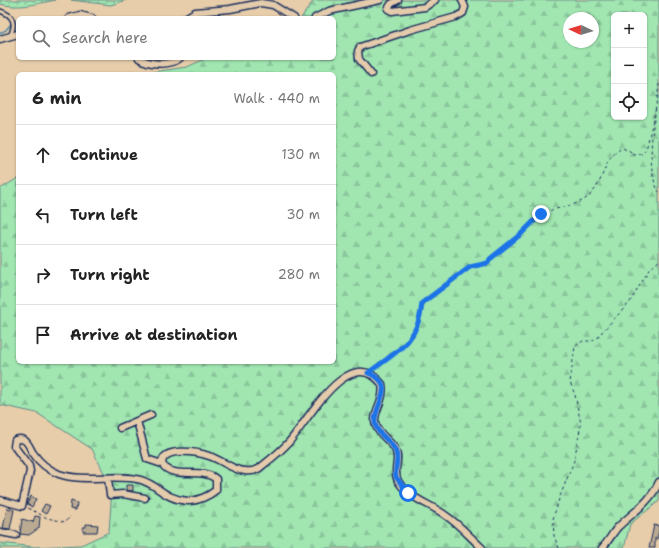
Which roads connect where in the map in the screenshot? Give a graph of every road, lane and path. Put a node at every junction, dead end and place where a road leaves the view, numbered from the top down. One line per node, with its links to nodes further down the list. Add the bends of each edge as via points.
1 (380, 0): 8 (street, via 329,11)
2 (398, 0): 3 (street, via 388,8 392,11 425,7)
3 (435, 0)
4 (462, 0): 14 (street, via 465,7 463,13 456,17 360,47 359,59)
5 (0, 12): 10 (lane, via 14,20)
6 (188, 16): 7 (street, via 195,12 261,3 273,5)
7 (288, 16)
8 (319, 16)
9 (16, 34): 10 (street)
10 (10, 36): 11 (street)
11 (0, 39)
12 (145, 60): 13 (street, via 164,63)
13 (176, 60)
14 (371, 74)
15 (659, 84): 16 (path)
16 (656, 108): 17 (path, via 652,159 655,185); 19 (path, via 646,150 642,154 634,155 622,148 610,157 591,194 573,205 541,214 488,263 470,267 422,303 415,333 405,346)
17 (659, 192)
18 (659, 261): 33 (path, via 650,268 630,302 598,339 591,342 583,341 576,346 570,382 578,404 581,424 574,462 553,519 554,536)
19 (368, 373): 23 (street, via 353,373 342,377 322,398 289,442 257,470 238,470 208,455 175,452 165,456); 32 (street, via 382,384 383,397 375,422 376,427 395,449 395,472 401,486 413,497 445,514)
20 (151, 415): 21 (street)
21 (137, 421): 22 (street); 23 (street, via 147,459)
22 (120, 428)
23 (162, 464): 24 (street, via 171,472 211,475 216,479 216,490 196,500 175,499 144,481)
24 (108, 479): 26 (street, via 110,495 123,494); 28 (street, via 58,474 40,461 24,440 15,440 16,450 30,471)
25 (659, 482): 34 (street, via 652,495 639,510 618,527)
26 (145, 498)
27 (0, 500): 28 (street)
28 (22, 506): 29 (path, via 57,522 65,522)
29 (71, 516)
30 (0, 532): 31 (street)
31 (16, 536)
32 (482, 548)
33 (559, 548)
34 (602, 548)

